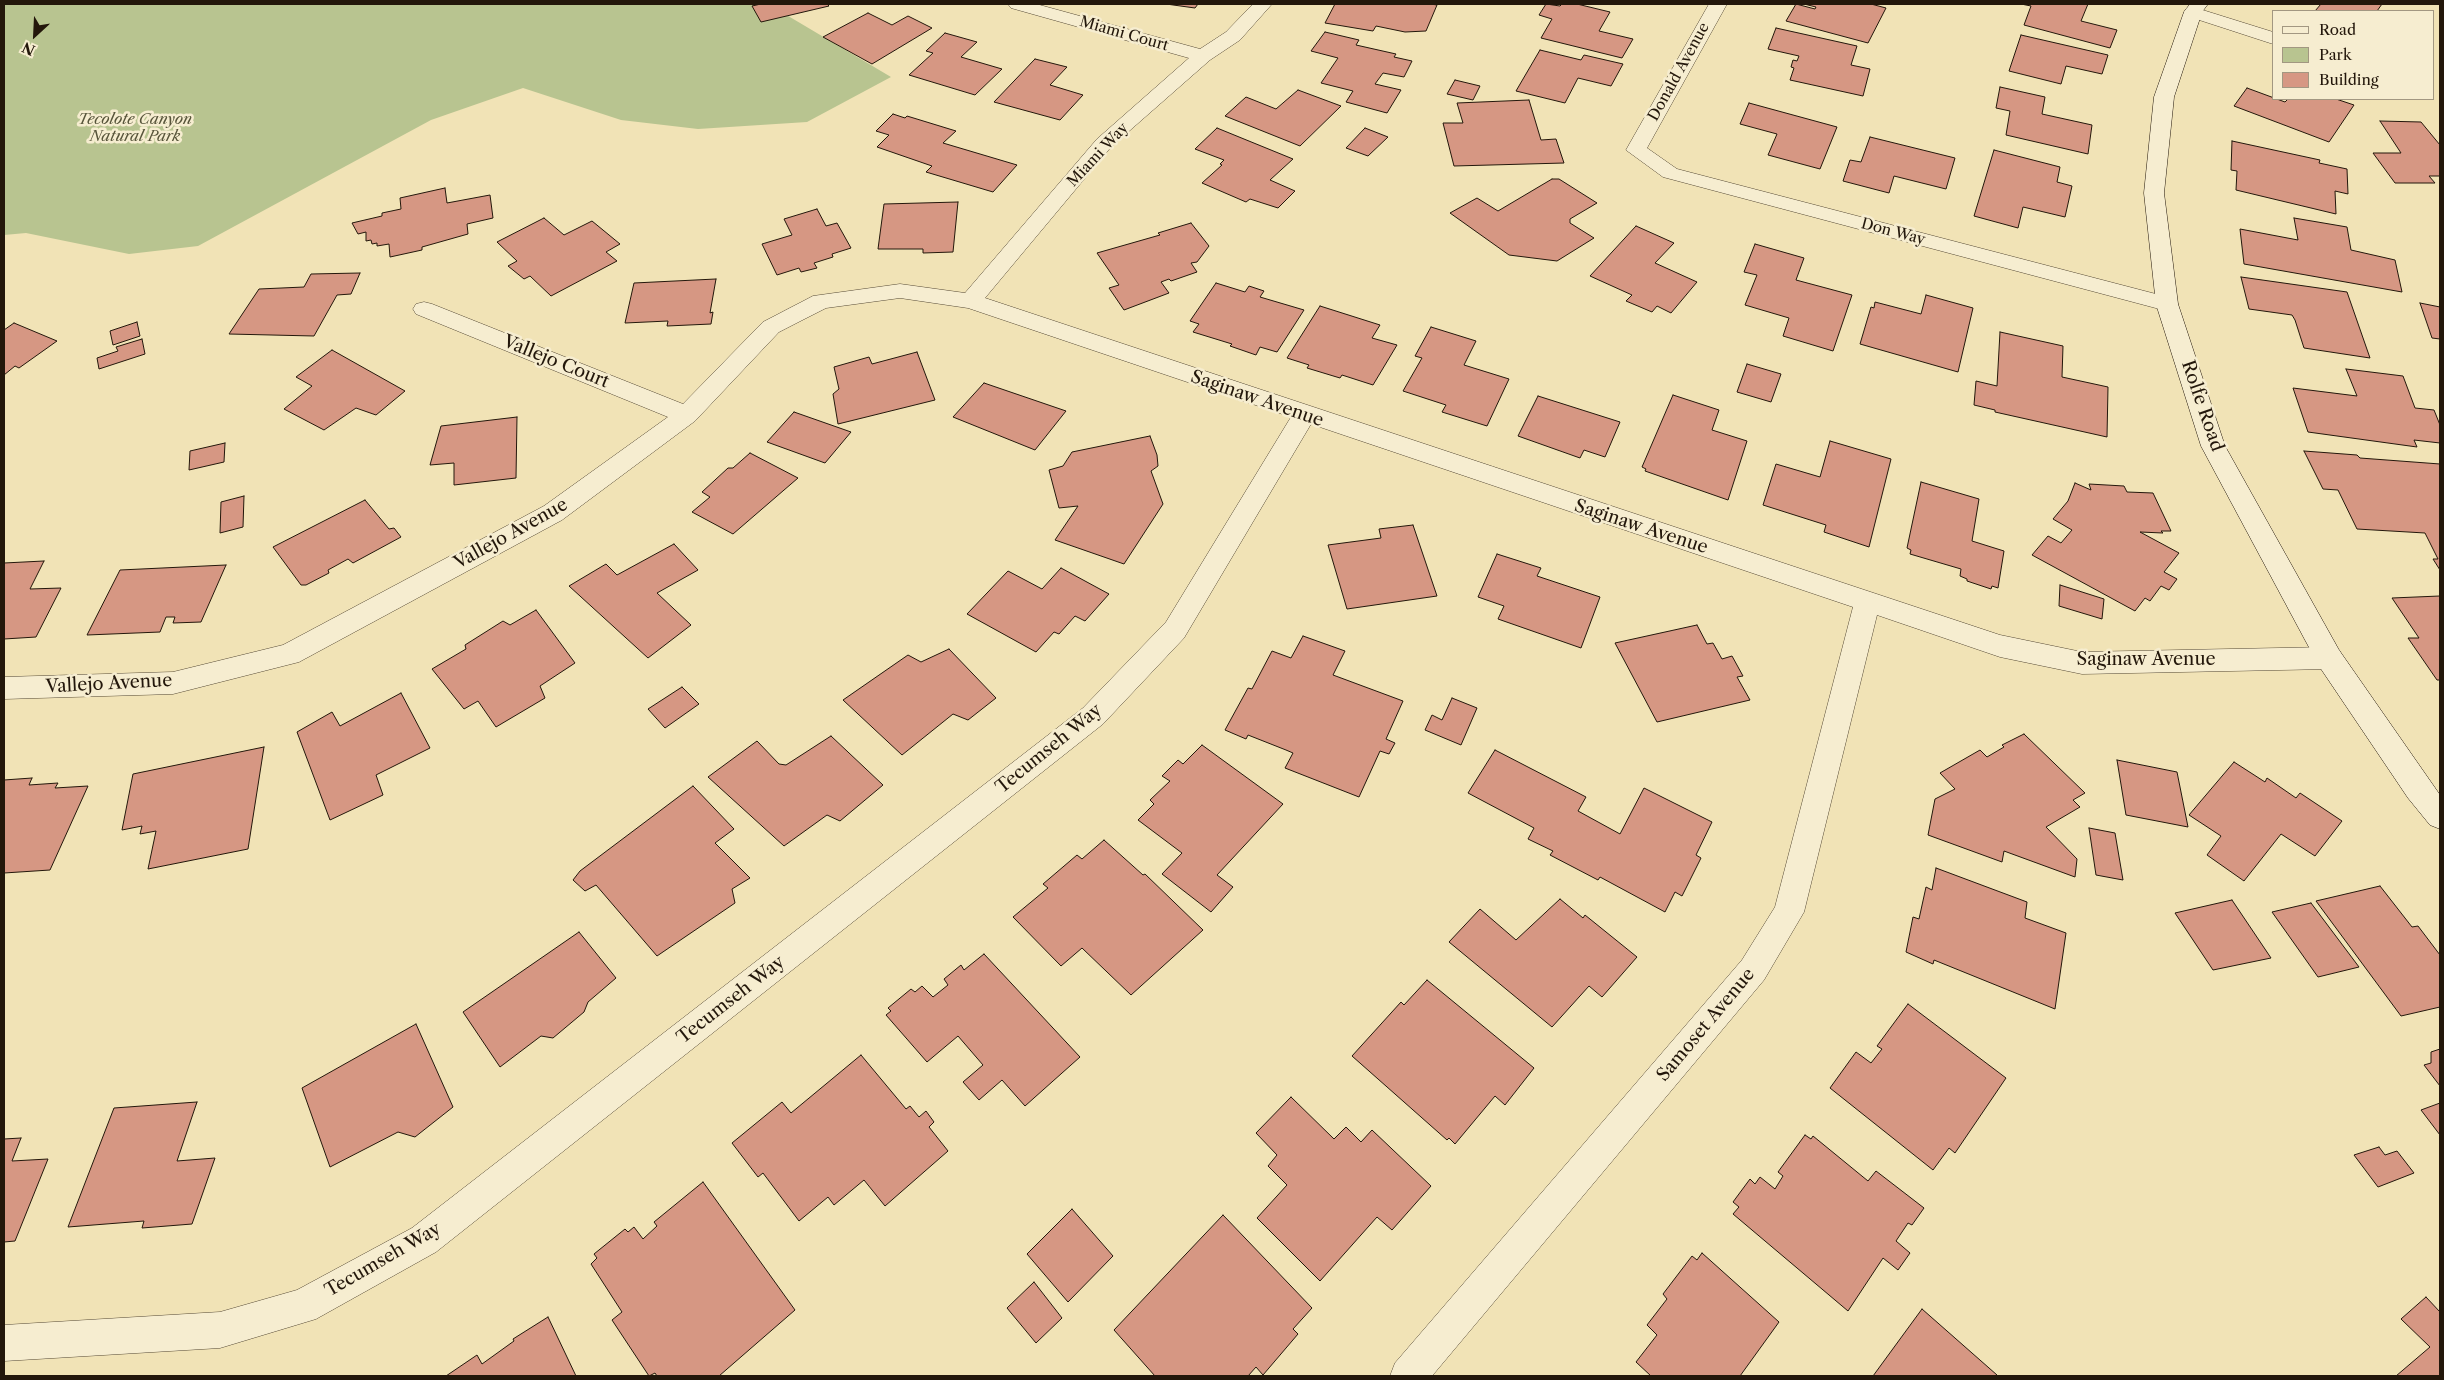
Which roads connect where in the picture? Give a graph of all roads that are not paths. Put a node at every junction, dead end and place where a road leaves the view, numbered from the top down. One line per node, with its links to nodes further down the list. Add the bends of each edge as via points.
1 (1016, 4): 6 (street, Miami Court)
2 (1263, 4): 6 (street, Miami Way, via 1232,36)
3 (1718, 4): 7 (street, Donald Avenue)
4 (2196, 8): 5 (street); 9 (street, Rolfe Road, via 2164,98 2154,193)
5 (2272, 38)
6 (1203, 56): 8 (street, Miami Way, via 1104,143)
7 (1641, 140): 9 (street, Don Way, via 1636,150 1670,173)
8 (970, 301): 11 (street, Vallejo Avenue, via 900,290 821,301 771,328); 12 (street, Saginaw Avenue)
9 (2167, 304): 14 (street, Rolfe Road, via 2214,446)
10 (424, 309): 11 (street, Vallejo Court)
11 (687, 415): 15 (street, Vallejo Avenue, via 553,513 289,654 173,683)
12 (1306, 415): 13 (street, Saginaw Avenue); 17 (street, Tecumseh Way, via 1175,630 1093,716 424,1240 303,1306 220,1330)
13 (1867, 602): 14 (street, Saginaw Avenue, via 2000,646 2082,663); 18 (street, Samoset Avenue, via 1789,912 1754,970)
14 (2329, 658): 16 (street, Rolfe Road)
15 (4, 688)
16 (2440, 816)
17 (4, 1343)
18 (1408, 1376)

